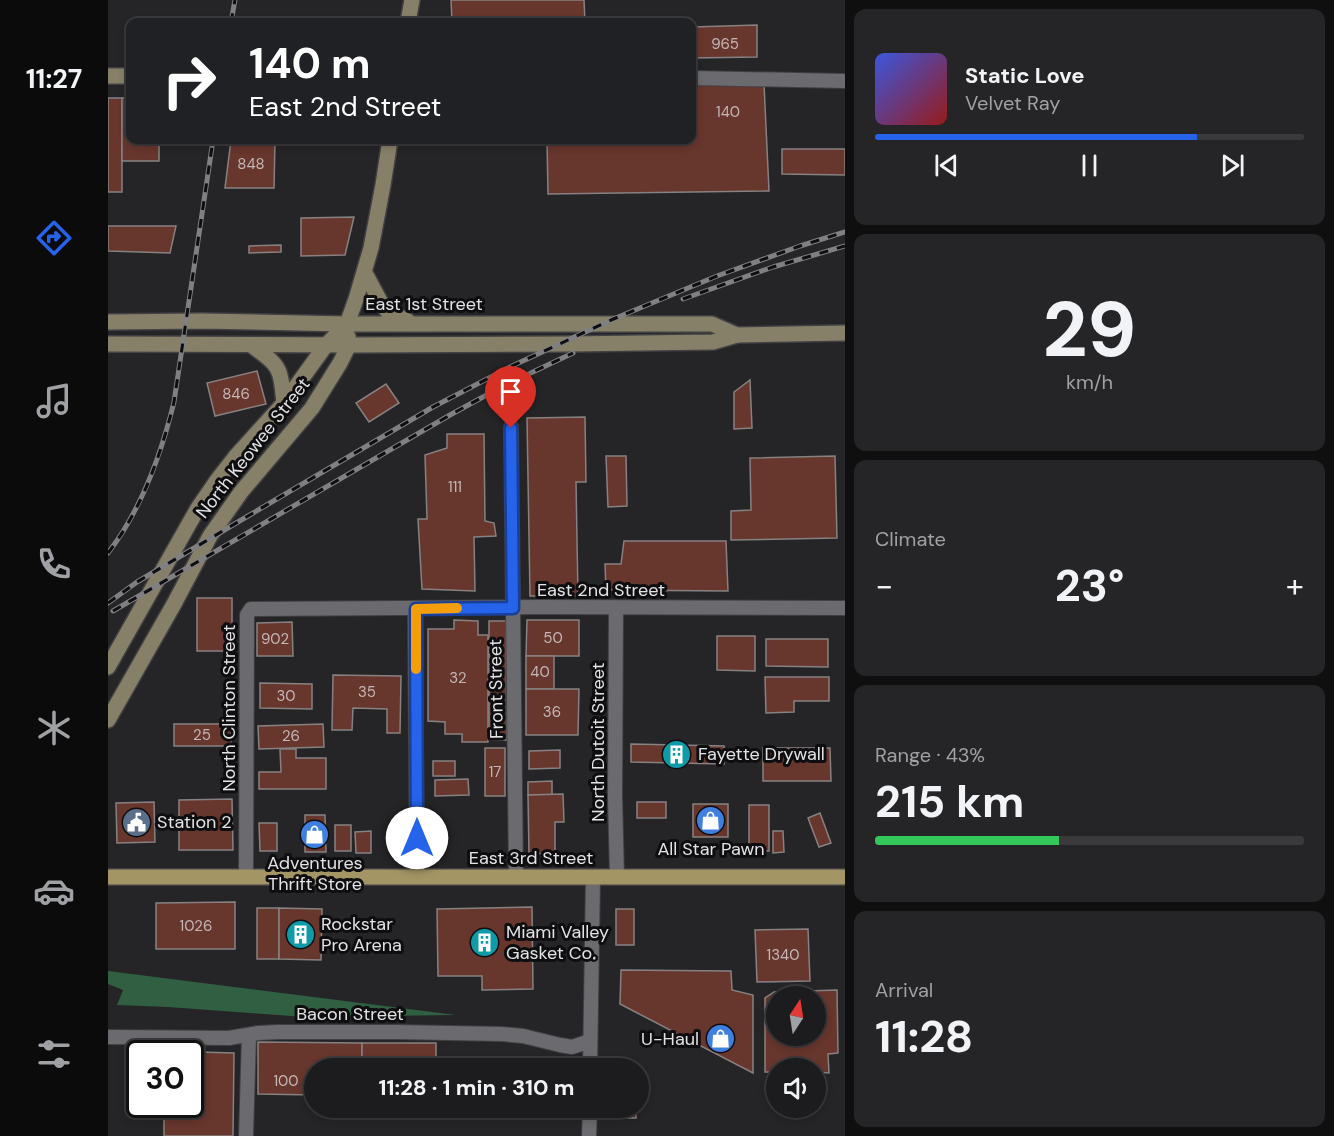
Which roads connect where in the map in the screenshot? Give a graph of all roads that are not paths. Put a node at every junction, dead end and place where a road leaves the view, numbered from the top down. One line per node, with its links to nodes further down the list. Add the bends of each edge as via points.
1 (411, 0): 2 (main road)
2 (409, 18)
3 (108, 76): 4 (main road)
4 (126, 76)
5 (696, 78): 6 (street)
6 (845, 81)
7 (389, 144): 8 (main road, North Keowee Street)
8 (365, 273): 10 (main road, North Keowee Street); 11 (main road, via 388,312)
9 (108, 322): 10 (main road, East 1st Street)
10 (347, 324): 11 (main road, East 1st Street); 16 (main road, North Keowee Street); 17 (main road, North Keowee Street)
11 (417, 324): 13 (main road, East 1st Street, via 711,324)
12 (845, 333): 13 (main road, East 1st Street)
13 (737, 335): 17 (main road, East 1st Street, via 713,342)
14 (108, 344): 15 (main road, East 1st Street)
15 (251, 345): 16 (main road, East 1st Street); 18 (main road, via 276,364 283,379)
16 (326, 345): 17 (main road, East 1st Street); 18 (main road, North Keowee Street)
17 (349, 345): 26 (main road, North Keowee Street, via 312,408 241,492 210,536)
18 (285, 403): 25 (main road, North Keowee Street, via 218,479)
19 (511, 428): 20 (street, Front Street)
20 (513, 608): 21 (street, East 2nd Street); 23 (street, East 2nd Street); 30 (street, Front Street)
21 (616, 608): 22 (street, East 2nd Street); 32 (street, North Dutoit Street)
22 (845, 608)
23 (416, 609): 24 (street, East 2nd Street); 29 (street)
24 (249, 611): 28 (street, North Clinton Street)
25 (108, 667)
26 (108, 720)
27 (108, 877): 28 (main road, East 3rd Street)
28 (246, 877): 29 (main road, East 3rd Street)
29 (417, 877): 30 (main road, East 3rd Street)
30 (516, 877): 31 (main road, East 3rd Street)
31 (592, 877): 32 (main road, East 3rd Street); 36 (street)
32 (617, 877): 33 (main road, East 3rd Street)
33 (845, 877)
34 (249, 1035): 35 (street, Bacon Street); 36 (street, Bacon Street, via 501,1034 572,1047); 39 (street)
35 (108, 1037)
36 (590, 1041): 37 (street)
37 (590, 1058)
38 (590, 1118): 40 (street)
39 (246, 1136)
40 (590, 1136)

